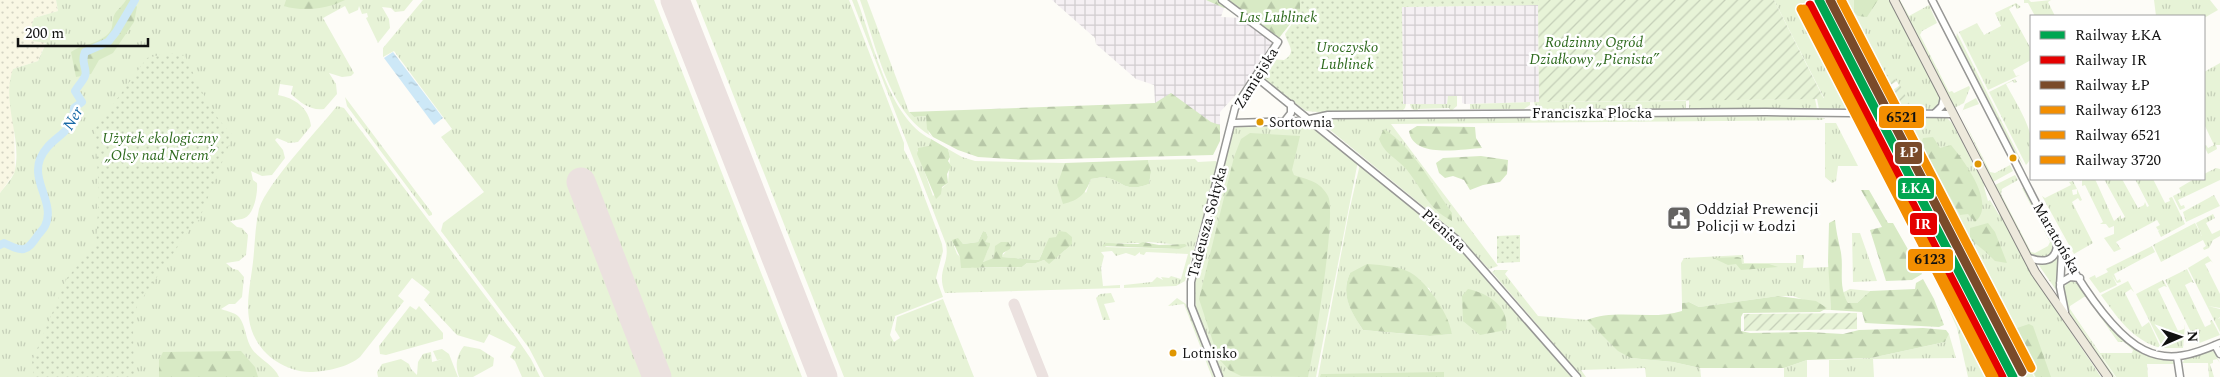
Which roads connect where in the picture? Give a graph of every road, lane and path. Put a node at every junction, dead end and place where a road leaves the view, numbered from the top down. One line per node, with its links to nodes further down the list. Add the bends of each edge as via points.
1 (1222, 0): 4 (street, Zamiejska, via 1278,42)
2 (1894, 0): 5 (main road)
3 (1932, 0): 12 (street, Maratońska)
4 (1256, 77): 6 (street, Pienista); 11 (street, Zamiejska, via 1236,105)
5 (1944, 97): 7 (street, via 1942,106); 8 (main road)
6 (1291, 104): 9 (street, Pienista); 10 (street, via 1291,112)
7 (1935, 113): 8 (street, Franciszka Plocka); 9 (street, Franciszka Plocka, via 1468,114)
8 (1952, 114): 14 (main road)
9 (1310, 119): 10 (street, Franciszka Plocka); 22 (street, Pienista, via 1456,239)
10 (1284, 122): 11 (street, Franciszka Plocka)
11 (1232, 123): 21 (street, Tadeusza Sołtyka, via 1190,290 1192,310)
12 (2057, 242): 13 (street, Maratońska); 14 (street, via 2056,252 2049,260)
13 (2062, 251): 15 (street, Maratońska); 16 (street)
14 (2027, 257): 17 (main road)
15 (2080, 278): 16 (street); 20 (street, Maratońska, via 2111,322 2128,339 2152,353)
16 (2060, 283): 17 (street)
17 (2067, 318): 23 (main road)
18 (2218, 344): 19 (street); 20 (street)
19 (2220, 354)
20 (2177, 357): 24 (street)
21 (1219, 377)
22 (1577, 377)
23 (2108, 377)
24 (2180, 377)

